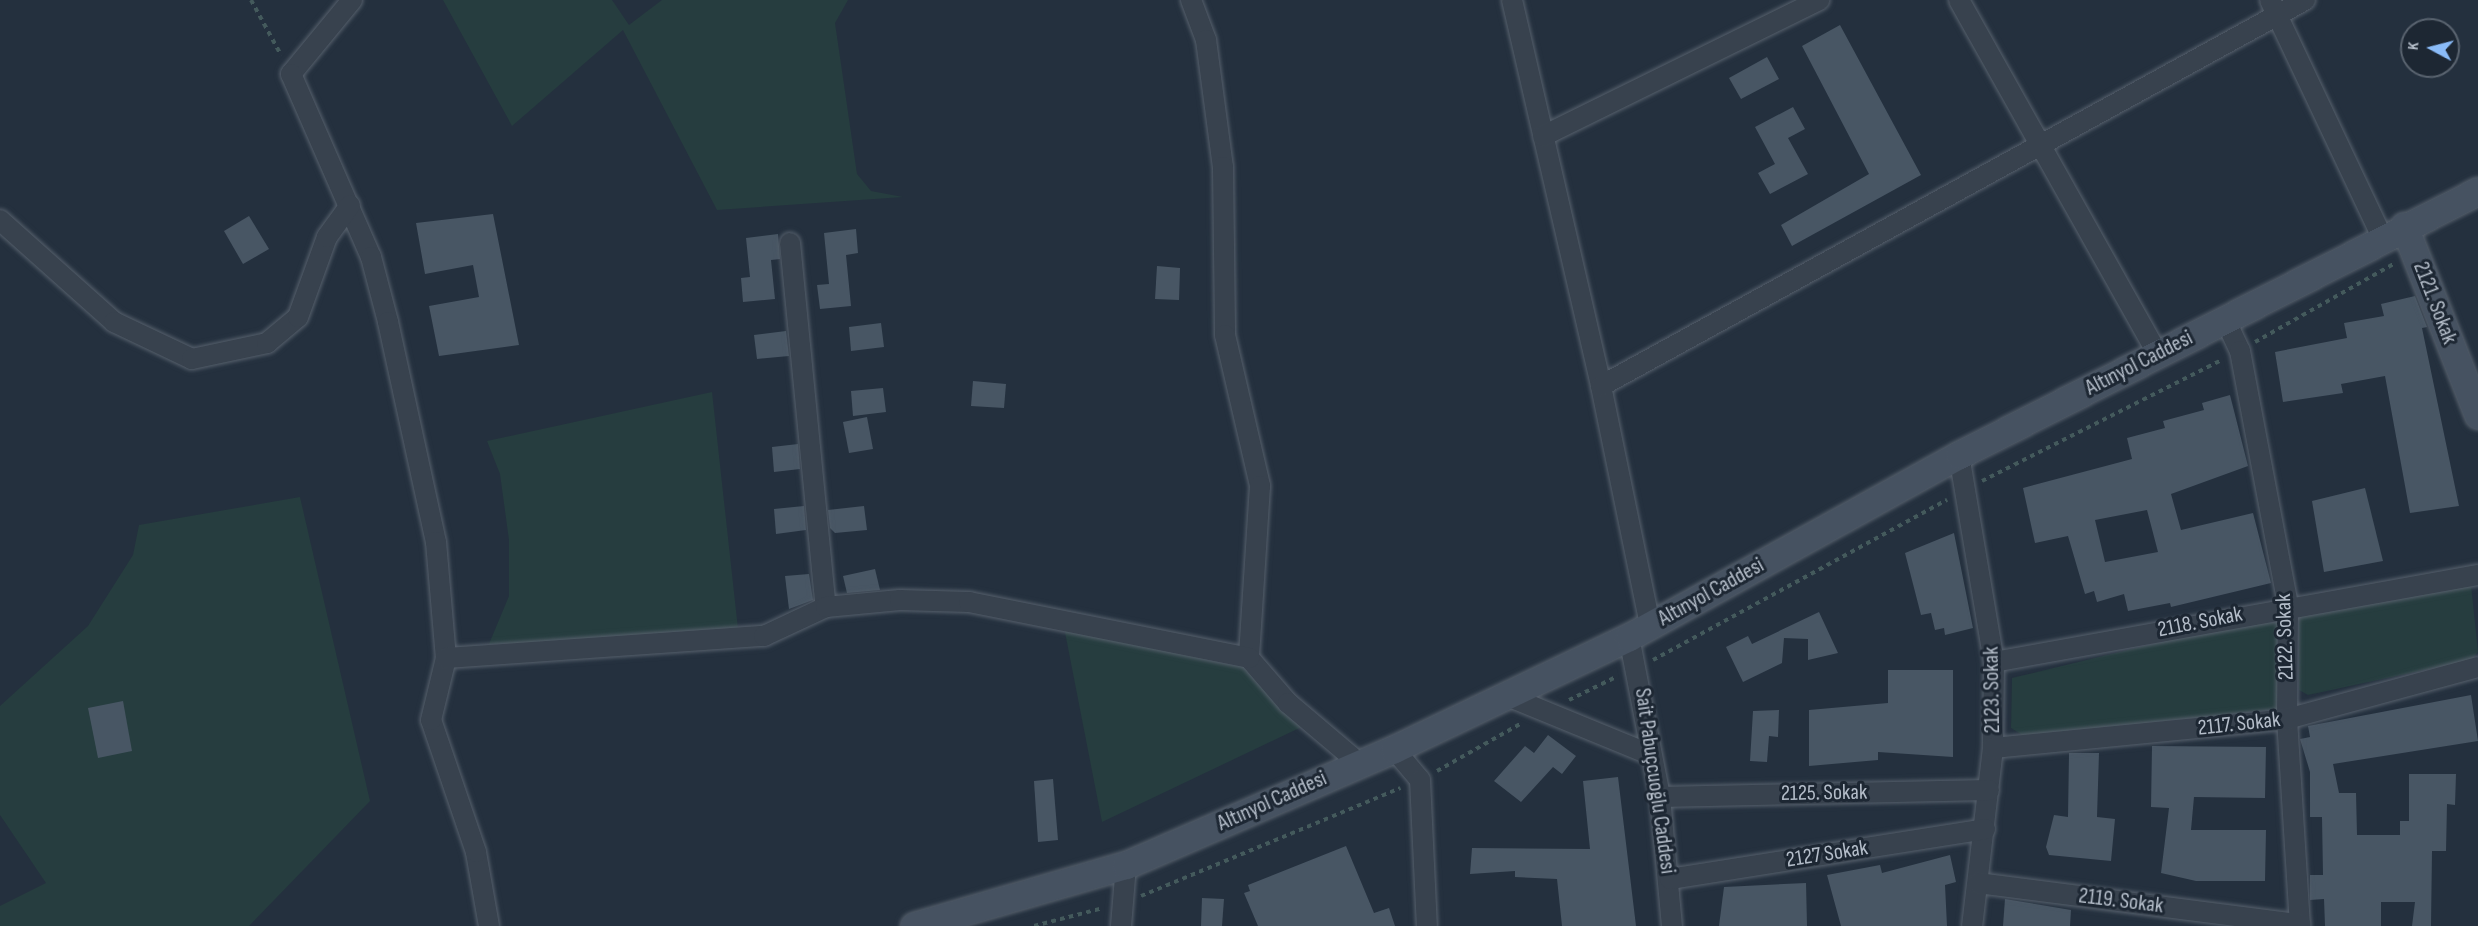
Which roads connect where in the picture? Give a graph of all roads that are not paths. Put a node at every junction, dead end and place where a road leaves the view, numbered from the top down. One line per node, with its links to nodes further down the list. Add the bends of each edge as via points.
1 (352, 0): 11 (street, via 291,75)
2 (1191, 0): 25 (street, via 1206,40 1222,167 1225,335 1260,486)
3 (1512, 0): 8 (street, Sait Pabuçcuoğlu Caddesi)
4 (1819, 0): 8 (street)
5 (1959, 0): 9 (street)
6 (2305, 0): 7 (street)
7 (2274, 8): 9 (street); 13 (street)
8 (1543, 136): 17 (street, Sait Pabuçcuoğlu Caddesi)
9 (2043, 145): 16 (street); 17 (street)
10 (2478, 191): 13 (main road, Altınyol Caddesi)
11 (350, 205): 12 (street, via 327,237 298,317 267,344 192,359 114,322); 24 (street, via 388,321 436,542)
12 (0, 220)
13 (2393, 231): 15 (main road, Altınyol Caddesi); 18 (main road, 2121. Sokak)
14 (790, 243): 22 (street)
15 (2225, 319): 16 (main road, Altınyol Caddesi); 21 (street, 2122. Sokak, via 2240,351)
16 (2157, 352): 19 (main road, Altınyol Caddesi)
17 (1601, 386): 23 (street, Sait Pabuçcuoğlu Caddesi)
18 (2478, 415)
19 (1959, 455): 23 (main road, Altınyol Caddesi); 26 (street, 2123. Sokak)
20 (2478, 574): 21 (street, 2118. Sokak)
21 (2288, 606): 26 (street, 2118. Sokak); 29 (street, 2122. Sokak)
22 (826, 607): 24 (street, via 764,636); 25 (street, via 900,600 969,602)
23 (1639, 631): 28 (main road, Altınyol Caddesi); 32 (street, Sait Pabuçcuoğlu Caddesi)
24 (446, 658): 41 (street, via 430,720 476,852)
25 (1249, 658): 33 (street, via 1288,703)
26 (1994, 662): 30 (street, 2123. Sokak)
27 (2478, 667): 29 (street, 2117. Sokak)
28 (1505, 694): 31 (main road, Altınyol Caddesi); 32 (street)
29 (2287, 719): 30 (street, 2117. Sokak); 40 (street, 2122. Sokak)
30 (1993, 748): 34 (street, 2123. Sokak)
31 (1394, 749): 33 (main road, Altınyol Caddesi); 44 (street, via 1420,780)
32 (1651, 755): 35 (street, Sait Pabuçcuoğlu Caddesi)
33 (1359, 763): 37 (main road, Altınyol Caddesi)
34 (1989, 790): 35 (street, 2125. Sokak); 36 (street, 2123. Sokak)
35 (1660, 797): 38 (street, Sait Pabuçcuoğlu Caddesi)
36 (1985, 829): 38 (street, 2127 Sokak); 39 (street, 2123. Sokak)
37 (1126, 865): 42 (main road, Altınyol Caddesi); 43 (street)
38 (1670, 879): 45 (street, Sait Pabuçcuoğlu Caddesi)
39 (1978, 882): 40 (street, 2119. Sokak); 46 (street, 2123. Sokak)
40 (2300, 925)
41 (489, 926)
42 (914, 926)
43 (1121, 926)
44 (1426, 926)
45 (1672, 926)
46 (1972, 926)

